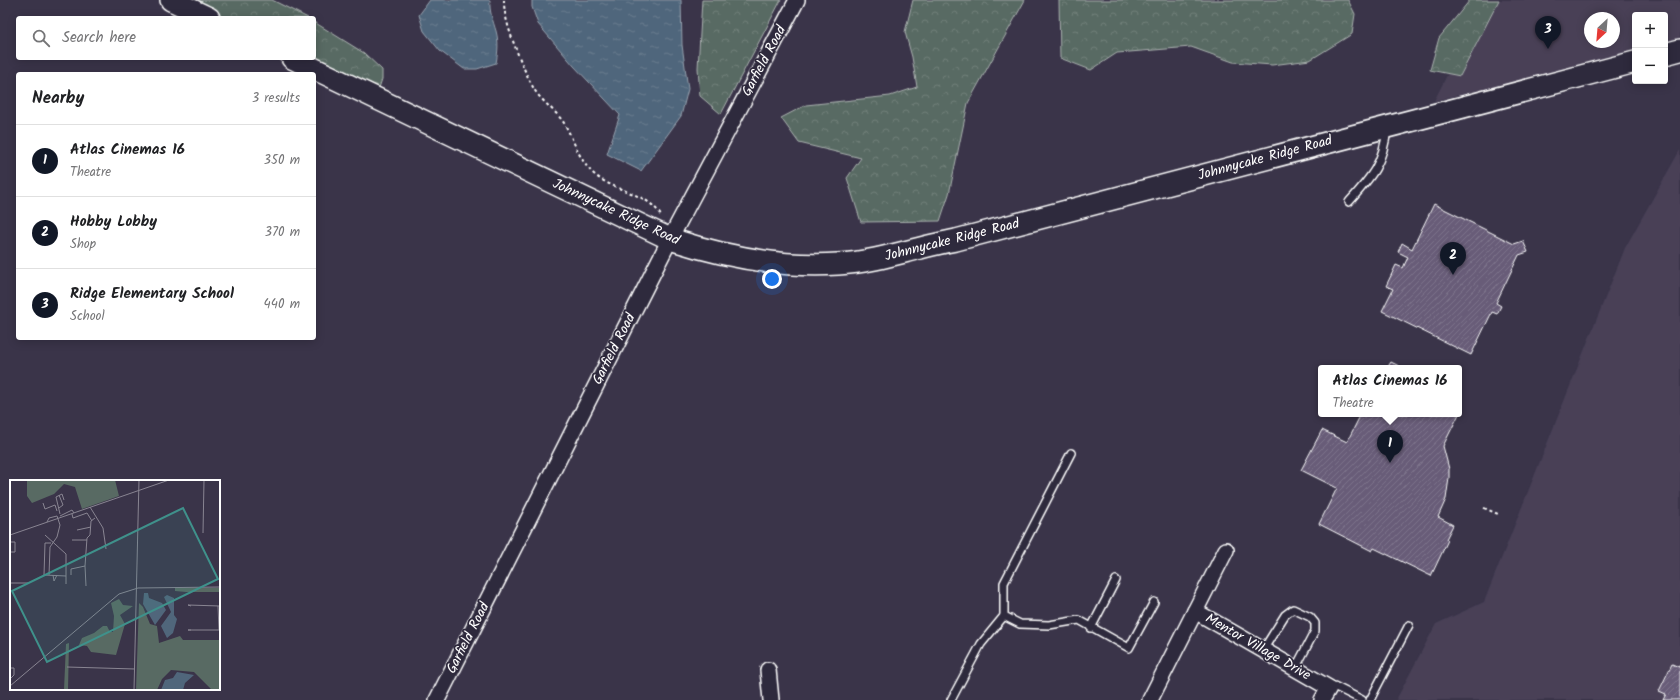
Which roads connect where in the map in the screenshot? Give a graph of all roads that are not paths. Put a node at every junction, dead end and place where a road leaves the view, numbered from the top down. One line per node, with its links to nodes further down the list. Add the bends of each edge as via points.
1 (171, 0): 3 (main road)
2 (797, 0): 10 (street, Garfield Road)
3 (205, 16)
4 (1680, 50): 5 (main road)
5 (1668, 53)
6 (296, 60): 10 (main road, Johnnycake Ridge Road)
7 (1632, 63): 8 (main road, Johnnycake Ridge Road)
8 (1387, 126): 9 (lane, via 1383,155 1370,178); 10 (main road, Johnnycake Ridge Road, via 881,258 838,264 797,263 710,252)
9 (1349, 202)
10 (663, 236): 23 (street, Garfield Road)
11 (1071, 453): 16 (lane, via 1004,583)
12 (1226, 550): 15 (street, Mentor Village Drive)
13 (1116, 580): 18 (lane)
14 (1154, 602): 18 (lane, via 1129,648)
15 (1195, 611): 19 (street, Mentor Village Drive); 26 (street, Mentor Village Drive)
16 (1004, 616): 18 (lane, via 1020,624 1050,625 1079,620); 25 (lane, via 981,644)
17 (1409, 625): 28 (lane)
18 (1091, 628)
19 (1264, 650): 20 (street, Mentor Village Drive); 20 (lane, via 1285,615 1293,609 1310,617 1315,624 1315,631)
20 (1296, 669): 22 (street, Mentor Village Drive)
21 (768, 670): 24 (street)
22 (1325, 694): 27 (lane, via 1334,686)
23 (437, 700)
24 (771, 700)
25 (951, 700)
26 (1150, 700)
27 (1362, 700)
28 (1370, 700)

